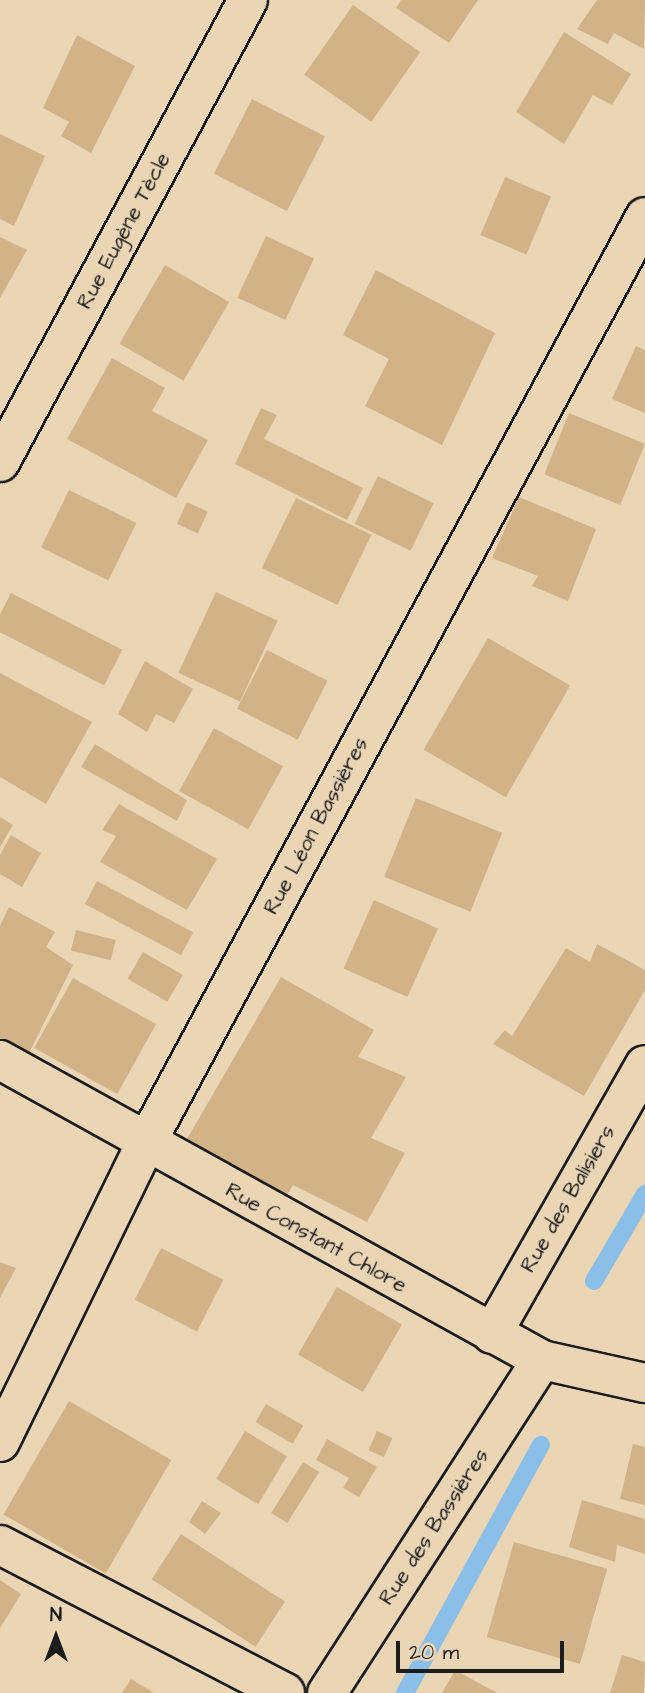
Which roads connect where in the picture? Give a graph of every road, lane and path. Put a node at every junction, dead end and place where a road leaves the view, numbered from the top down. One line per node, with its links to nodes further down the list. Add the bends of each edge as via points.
1 (248, 0): 3 (street, Rue Eugène Tècle)
2 (645, 216): 6 (street, Rue Léon Bassières)
3 (0, 462)
4 (0, 1060): 6 (street, Rue Constant Chlore)
5 (645, 1065): 7 (street, Rue des Balisiers)
6 (145, 1145): 7 (street, Rue Constant Chlore); 10 (street, Rue Léon Bassières)
7 (492, 1334): 8 (street, Rue Constant Chlore)
8 (542, 1360): 9 (street, Rue Constant Chlore); 13 (street, Rue des Bassières)
9 (645, 1383)
10 (0, 1442)
11 (0, 1545): 12 (street)
12 (285, 1693)
13 (327, 1693)

